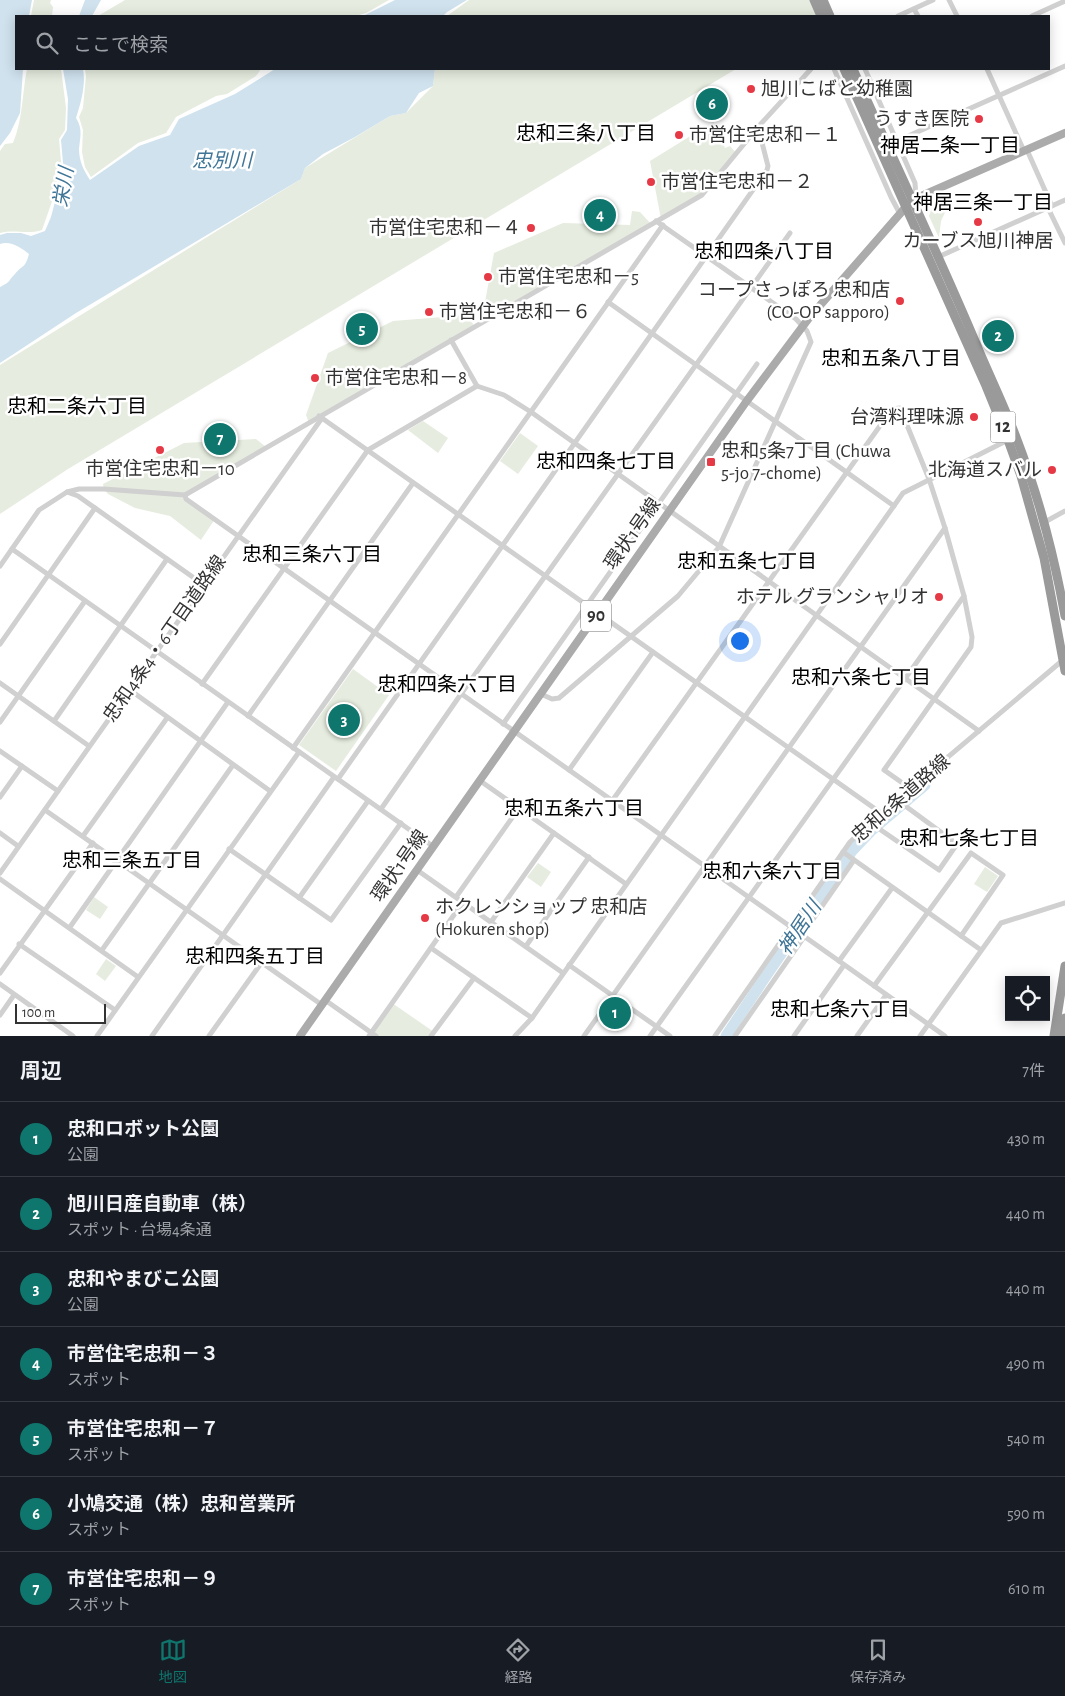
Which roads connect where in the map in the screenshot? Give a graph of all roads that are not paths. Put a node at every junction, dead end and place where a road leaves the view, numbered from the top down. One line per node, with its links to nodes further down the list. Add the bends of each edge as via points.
1 (814, 0): 7 (highway)
2 (823, 0): 8 (highway)
3 (933, 0): 6 (street)
4 (949, 0): 11 (street)
5 (1065, 2): 12 (street)
6 (914, 9): 9 (street); 10 (street)
7 (821, 15)
8 (830, 15)
9 (900, 15)
10 (917, 15)
11 (956, 15)
12 (1034, 15)
13 (1065, 66): 20 (street)
14 (810, 70): 21 (street)
15 (834, 70): 26 (street, via 891,197)
16 (844, 70): 26 (highway, 12)
17 (853, 70): 26 (highway, 12)
18 (865, 70): 23 (street)
19 (987, 70): 20 (street)
20 (999, 96): 23 (street); 24 (street)
21 (758, 127): 28 (street, via 702,195); 32 (street, via 767,170)
22 (1065, 133): 24 (main road, 環状1号線 / 90)
23 (897, 141): 26 (street, via 916,183)
24 (1025, 150): 26 (main road, 環状1号線 / 90); 27 (street)
25 (1065, 200): 27 (street)
26 (908, 204): 33 (highway, 12); 36 (main road, 環状1号線 / 90)
27 (1050, 207): 31 (street); 33 (street)
28 (656, 221): 29 (street); 38 (street)
29 (663, 225): 32 (street); 35 (street)
30 (790, 233): 34 (street)
31 (1065, 243)
32 (707, 256): 34 (street); 37 (street)
33 (934, 259): 47 (highway, 12, via 986,386)
34 (750, 287): 36 (street); 39 (street)
35 (608, 302): 37 (street); 44 (street)
36 (803, 326): 43 (main road, 環状1号線 / 90); 46 (street, via 811,342)
37 (652, 333): 39 (street); 48 (street)
38 (451, 340): 41 (street); 45 (street)
39 (696, 364): 42 (street); 51 (street)
40 (757, 364): 42 (street)
41 (477, 386): 44 (street, via 504,395); 49 (street)
42 (736, 394): 43 (street); 56 (street)
43 (746, 402): 46 (street); 59 (main road, 環状1号線 / 90)
44 (531, 412): 48 (street); 61 (street)
45 (321, 417): 49 (street); 55 (street); 64 (street)
46 (776, 422): 50 (street); 66 (street)
47 (1012, 438): 52 (street); 62 (highway, 12, via 1021,476)
48 (573, 444): 51 (street); 65 (street)
49 (368, 450): 53 (street); 70 (street)
50 (847, 473): 52 (street, via 892,408 900,408); 57 (street); 73 (street)
51 (617, 474): 56 (street); 72 (street)
52 (929, 479): 57 (street, via 903,492); 63 (street)
53 (413, 483): 61 (street); 77 (street)
54 (67, 492): 55 (street, via 104,489); 58 (street); 67 (street, via 40,510)
55 (184, 495): 64 (street)
56 (659, 504): 59 (street); 79 (street)
57 (894, 506): 81 (street)
58 (96, 508): 68 (street); 71 (street)
59 (669, 511): 66 (street); 80 (main road, 環状1号線 / 90)
60 (1065, 511): 62 (street)
61 (458, 515): 65 (street); 84 (street)
62 (1040, 525): 75 (highway, 12)
63 (945, 528): 76 (street); 87 (street)
64 (238, 535): 70 (street, 忠和4条4・6丁目道路線); 74 (street, 忠和4条4・6丁目道路線)
65 (502, 546): 72 (street); 91 (street)
66 (719, 547): 73 (street); 85 (street, via 678,596)
67 (12, 549): 69 (street); 71 (street)
68 (167, 559): 74 (street); 83 (street)
69 (0, 566)
70 (284, 568): 77 (street, 忠和4条4・6丁目道路線); 96 (street)
71 (49, 575): 78 (street); 86 (street)
72 (545, 577): 79 (street); 98 (street)
73 (770, 582): 81 (street); 95 (street)
74 (204, 584): 88 (street, 忠和4条4・6丁目道路線)
75 (1059, 592): 82 (highway, 12); 90 (highway, 12)
76 (964, 596): 93 (street); 101 (street, via 971,647)
77 (330, 600): 84 (street, 忠和4条4・6丁目道路線); 103 (street)
78 (85, 601): 83 (street); 100 (street)
79 (586, 606): 80 (street); 108 (street)
80 (598, 614): 85 (street); 99 (main road, 環状1号線 / 90)
81 (817, 616): 87 (street); 104 (street)
82 (1065, 616)
83 (121, 626): 88 (street); 106 (street)
84 (375, 633): 91 (street, 忠和4条4・6丁目道路線); 113 (street)
85 (631, 637): 89 (street); 99 (street, via 559,698)
86 (0, 644)
87 (860, 647): 93 (street); 114 (street)
88 (156, 652): 96 (street); 97 (street, 忠和4条4・6丁目道路線)
89 (653, 652): 95 (street); 119 (street)
90 (1064, 660): 92 (highway, 12); 110 (street, 忠和6条道路線)
91 (419, 663): 98 (street, 忠和4条4・6丁目道路線); 120 (street)
92 (1065, 671)
93 (905, 678): 101 (street); 122 (street)
94 (0, 683): 100 (street)
95 (696, 683): 104 (street); 128 (street)
96 (202, 684): 102 (street)
97 (130, 690): 105 (street); 112 (street, 忠和4条4・6丁目道路線)
98 (461, 694): 108 (street, 忠和4条4・6丁目道路線); 131 (street)
99 (541, 694): 109 (main road, 環状1号線 / 90)
100 (18, 696): 106 (street); 107 (street)
101 (935, 699): 110 (street); 123 (street, via 884,770)
102 (228, 702): 103 (street); 111 (street)
103 (248, 716): 113 (street)
104 (744, 717): 114 (street); 138 (street)
105 (167, 718): 111 (street); 139 (street)
106 (54, 721): 112 (street)
107 (0, 722)
108 (503, 724): 109 (street, 忠和4条4・6丁目道路線)
109 (514, 731): 119 (street, 忠和4条4・6丁目道路線); 121 (main road, 環状1号線 / 90)
110 (979, 731): 123 (street, 忠和6条道路線)
111 (200, 742): 117 (street); 146 (street)
112 (89, 746): 124 (street, 忠和4条4・6丁目道路線)
113 (293, 748): 116 (street)
114 (788, 748): 122 (street); 147 (street)
115 (0, 751): 118 (street)
116 (299, 752): 120 (street); 125 (street)
117 (233, 765): 125 (street); 152 (street)
118 (22, 766): 124 (street); 126 (street)
119 (569, 770): 128 (street, 忠和4条4・6丁目道路線)
120 (336, 778): 127 (street); 150 (street)
121 (479, 780): 130 (street); 142 (main road, 環状1号線 / 90)
122 (833, 780): 133 (street); 156 (street)
123 (911, 789): 129 (street, 忠和6条道路線)
124 (58, 791): 132 (street, 忠和4条4・6丁目道路線)
125 (270, 791): 143 (street)
126 (0, 797)
127 (368, 801): 131 (street); 157 (street)
128 (612, 801): 138 (street, 忠和4条4・6丁目道路線)
129 (901, 802): 133 (street, 忠和6条道路線); 134 (street, via 957,844 939,870)
130 (519, 808): 137 (street); 155 (street)
131 (381, 809): 135 (street)
132 (45, 810): 139 (street); 141 (street, 忠和4条4・6丁目道路線)
133 (882, 813): 134 (street, 忠和6条道路線)
134 (873, 822): 145 (street, 忠和6条道路線, via 850,842)
135 (400, 824): 142 (street); 157 (street, via 331,920)
136 (0, 833): 141 (street)
137 (554, 833): 144 (street); 163 (street)
138 (661, 835): 147 (street, 忠和4条4・6丁目道路線); 153 (street)
139 (83, 836): 140 (street)
140 (93, 843): 146 (street); 161 (street)
141 (18, 846): 149 (street, 忠和4条4・6丁目道路線)
142 (434, 847): 148 (main road, 環状1号線 / 90)
143 (229, 849): 150 (street); 160 (street)
144 (589, 857): 153 (street); 169 (street)
145 (849, 857): 154 (street); 165 (street); 165 (street, 忠和6条道路線)
146 (116, 860): 152 (street); 164 (street)
147 (704, 866): 156 (street, 忠和4条4・6丁目道路線); 185 (street)
148 (417, 870): 155 (street); 186 (main road, 環状1号線 / 90)
149 (0, 873)
150 (266, 875): 157 (street); 166 (street)
151 (0, 879): 161 (street)
152 (150, 883): 160 (street); 171 (street)
153 (626, 884): 175 (street)
154 (892, 888): 162 (street); 174 (street)
155 (456, 897): 158 (street)
156 (749, 897): 165 (street, 忠和4条4・6丁目道路線); 192 (street)
157 (299, 898)
158 (463, 902): 163 (street); 170 (street)
159 (1065, 903): 172 (street, via 1001,922)
160 (186, 909): 166 (street); 179 (street)
161 (45, 910): 164 (street); 168 (street)
162 (927, 912): 167 (street); 167 (street, via 971,853 1003,875); 182 (street)
163 (491, 922): 169 (street)
164 (70, 927): 171 (street)
165 (799, 933): 174 (street, 忠和4条4・6丁目道路線); 204 (street, 忠和6条道路線); 205 (street)
166 (223, 935): 173 (street); 196 (street)
167 (961, 936): 172 (street)
168 (20, 944): 177 (street); 187 (street)
169 (526, 946): 178 (street)
170 (432, 948): 180 (street); 193 (street)
171 (102, 950): 179 (street)
172 (981, 950): 191 (street)
173 (262, 962): 186 (street); 197 (street)
174 (842, 963): 182 (street, 忠和4条4・6丁目道路線); 206 (street)
175 (569, 965): 178 (street); 185 (street)
176 (1065, 966): 210 (highway)
177 (0, 973)
178 (563, 973): 189 (street)
179 (138, 977): 187 (street)
180 (474, 978): 189 (street); 199 (street)
181 (0, 984): 183 (street)
182 (874, 986): 184 (street, 忠和4条4・6丁目道路線)
183 (14, 994): 188 (street); 194 (street)
184 (886, 995): 191 (street, 忠和4条4・6丁目道路線); 207 (street)
185 (612, 996): 192 (street); 201 (street)
186 (324, 1003): 193 (street); 198 (main road, 環状1号線 / 90)
187 (115, 1010): 195 (street)
188 (0, 1014)
189 (532, 1018): 200 (street)
190 (1065, 1018): 211 (highway)
191 (928, 1024): 208 (street); 209 (street, 忠和4条4・6丁目道路線)
192 (657, 1027): 202 (street); 203 (street)
193 (372, 1035)
194 (73, 1036)
195 (97, 1036)
196 (152, 1036)
197 (209, 1036)
198 (300, 1036)
199 (431, 1036)
200 (515, 1036)
201 (584, 1036)
202 (650, 1036)
203 (670, 1036)
204 (714, 1036)
205 (735, 1036)
206 (794, 1036)
207 (857, 1036)
208 (920, 1036)
209 (945, 1036)
210 (1054, 1036)
211 (1062, 1036)

